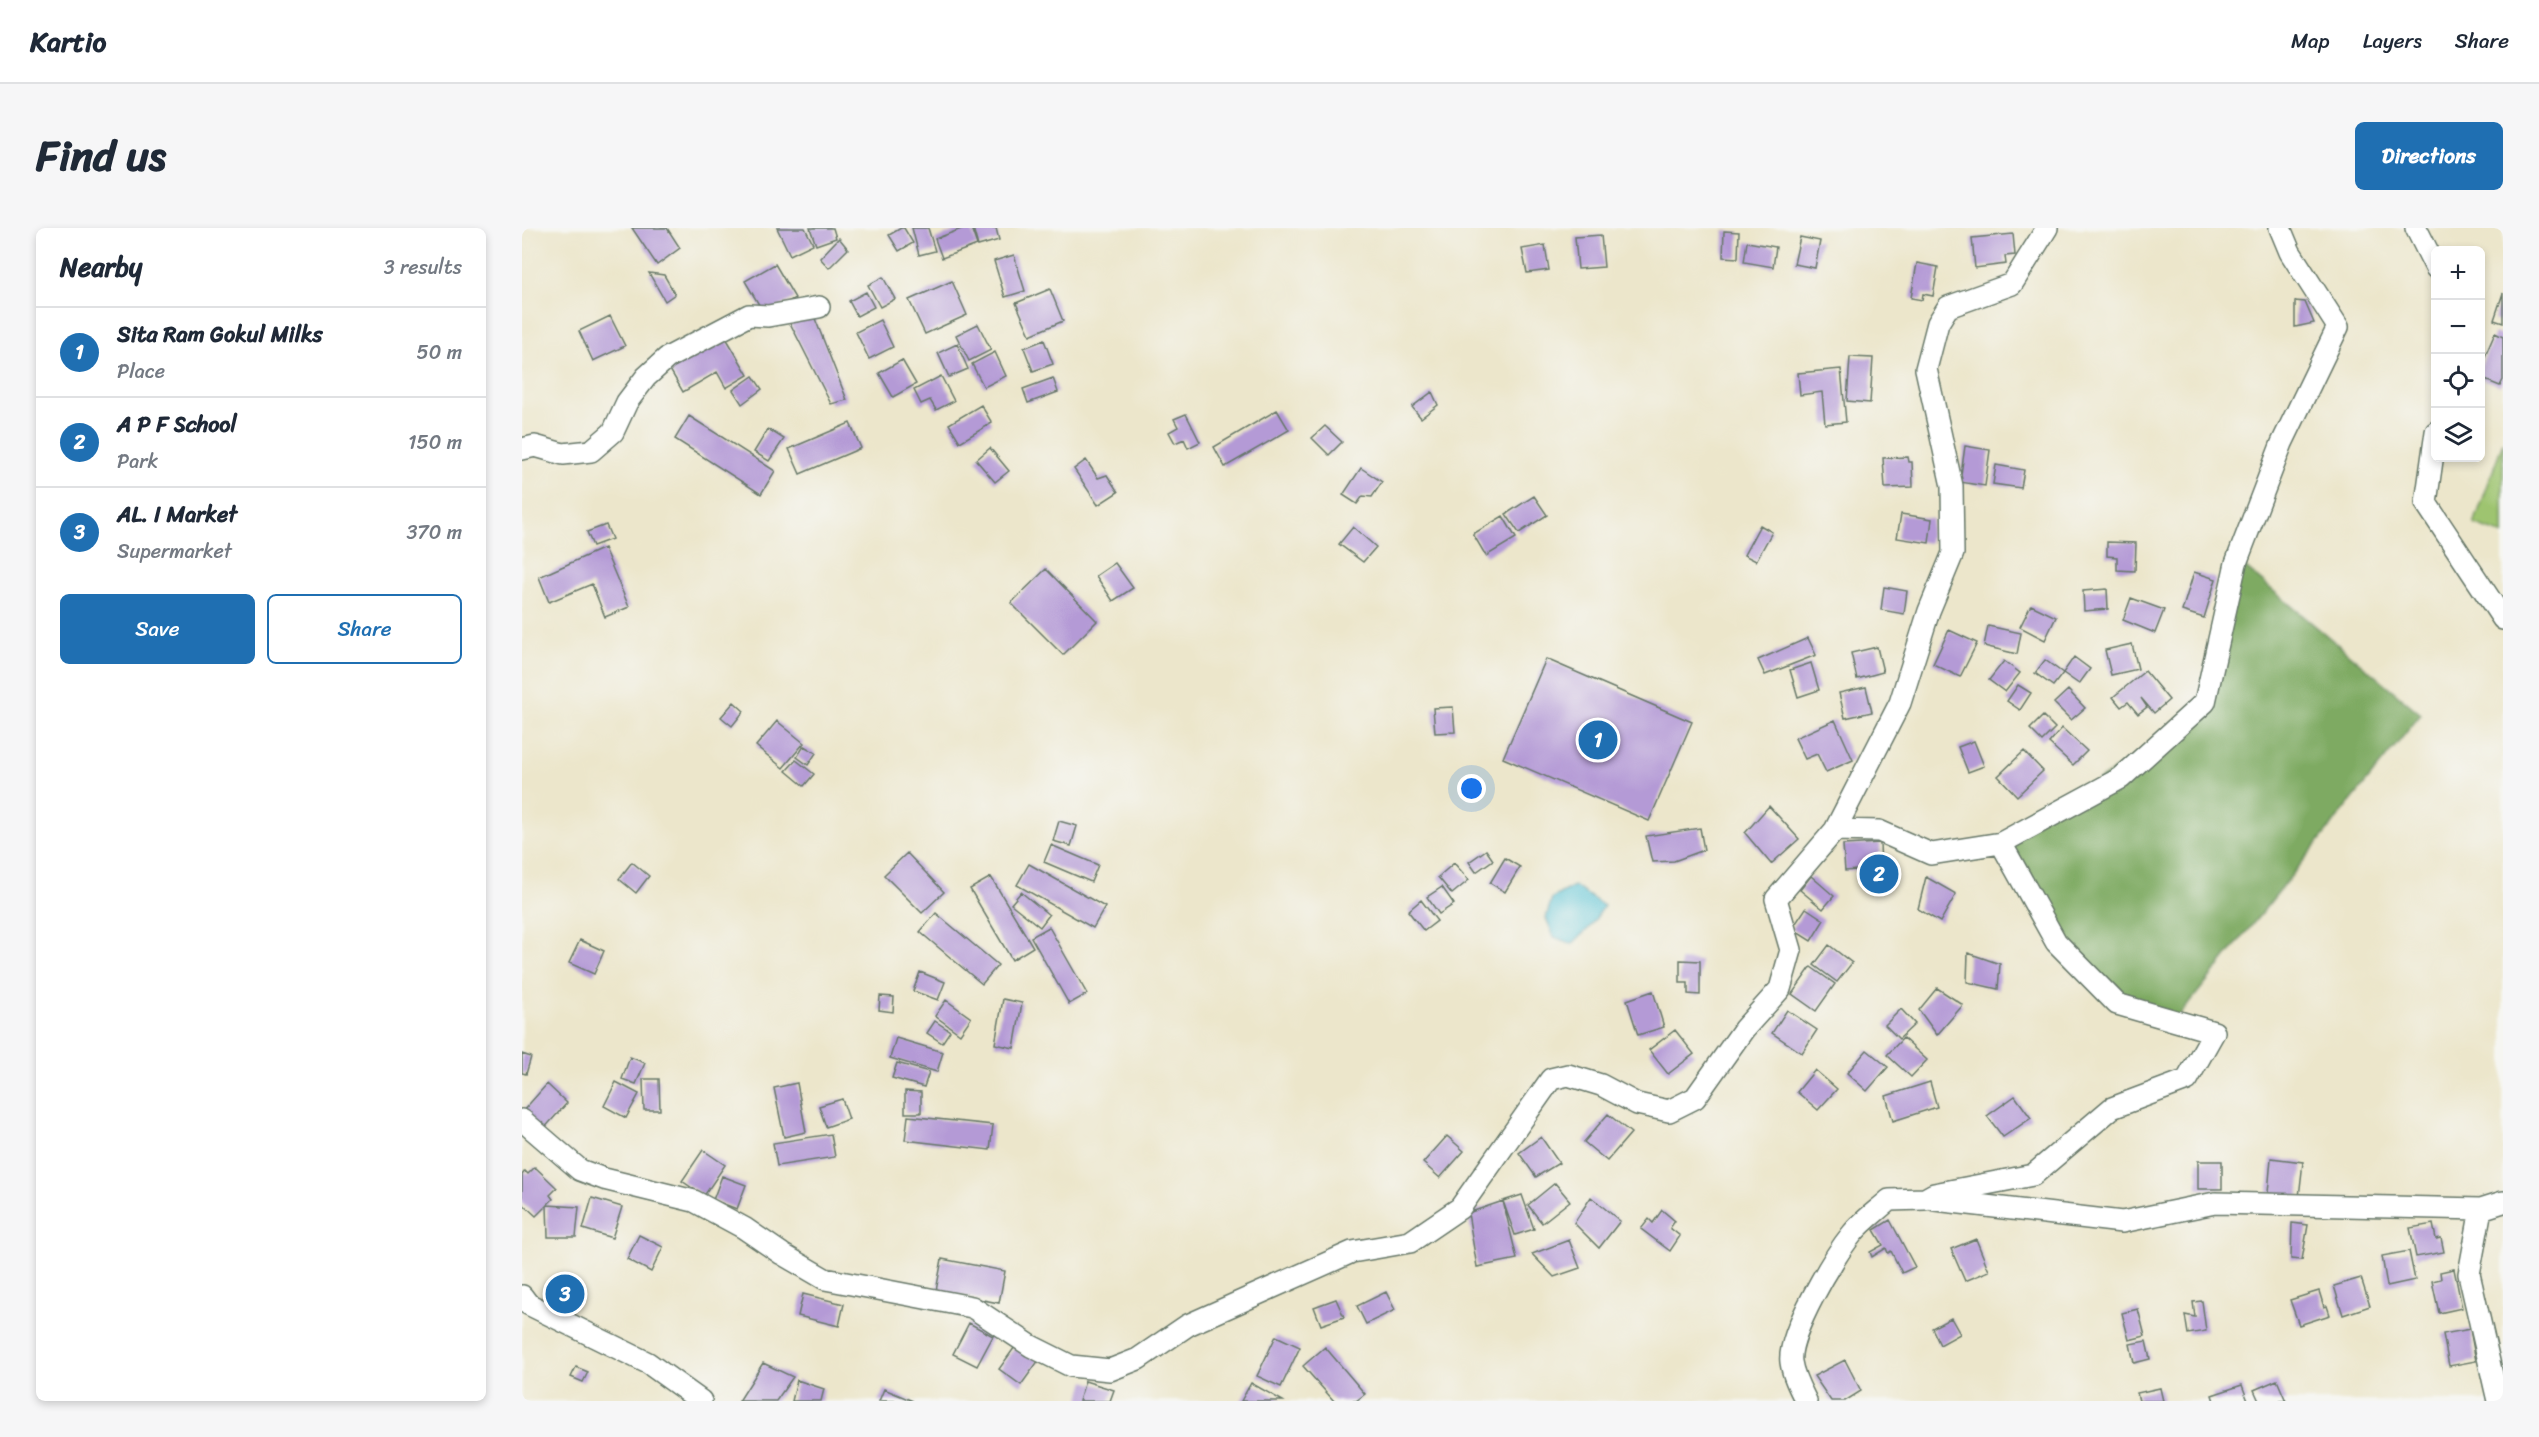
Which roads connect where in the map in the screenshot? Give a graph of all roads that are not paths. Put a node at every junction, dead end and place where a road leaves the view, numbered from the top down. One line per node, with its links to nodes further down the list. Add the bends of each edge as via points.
1 (2047, 228): 9 (street, via 2012,284 1948,307 1938,323 1926,369 1952,486 1953,554 1929,611 1900,703)
2 (2280, 228): 10 (street, via 2290,252 2338,327 2282,443 2236,562 2205,702 2121,778)
3 (2416, 228): 4 (street)
4 (2431, 258)
5 (819, 307): 6 (street, via 768,316 749,315 667,358 627,402 613,432 591,451 563,454 535,446)
6 (522, 449)
7 (2432, 462): 8 (street, via 2426,503)
8 (2503, 619)
9 (1835, 830): 10 (street, via 1880,831 1931,854); 11 (street, via 1776,899 1791,950 1780,988 1744,1029 1695,1098 1669,1111 1637,1104 1601,1085 1568,1076 1551,1079 1460,1208 1410,1242 1352,1252 1188,1325 1138,1359 1110,1370 1071,1366 1031,1346 972,1306 825,1279 744,1227 694,1201 580,1170)
10 (2001, 843): 12 (street, via 2056,942 2117,1004 2214,1032 2187,1080 2112,1108 2033,1175)
11 (522, 1120)
12 (1925, 1199): 14 (street, via 2122,1221 2215,1203); 17 (street, via 1889,1200 1852,1233 1816,1289 1792,1344 1791,1361)
13 (2503, 1202): 14 (street)
14 (2481, 1209): 18 (street, via 2469,1274)
15 (522, 1296): 16 (street, via 528,1304 648,1363)
16 (701, 1401)
17 (1806, 1401)
18 (2498, 1401)

